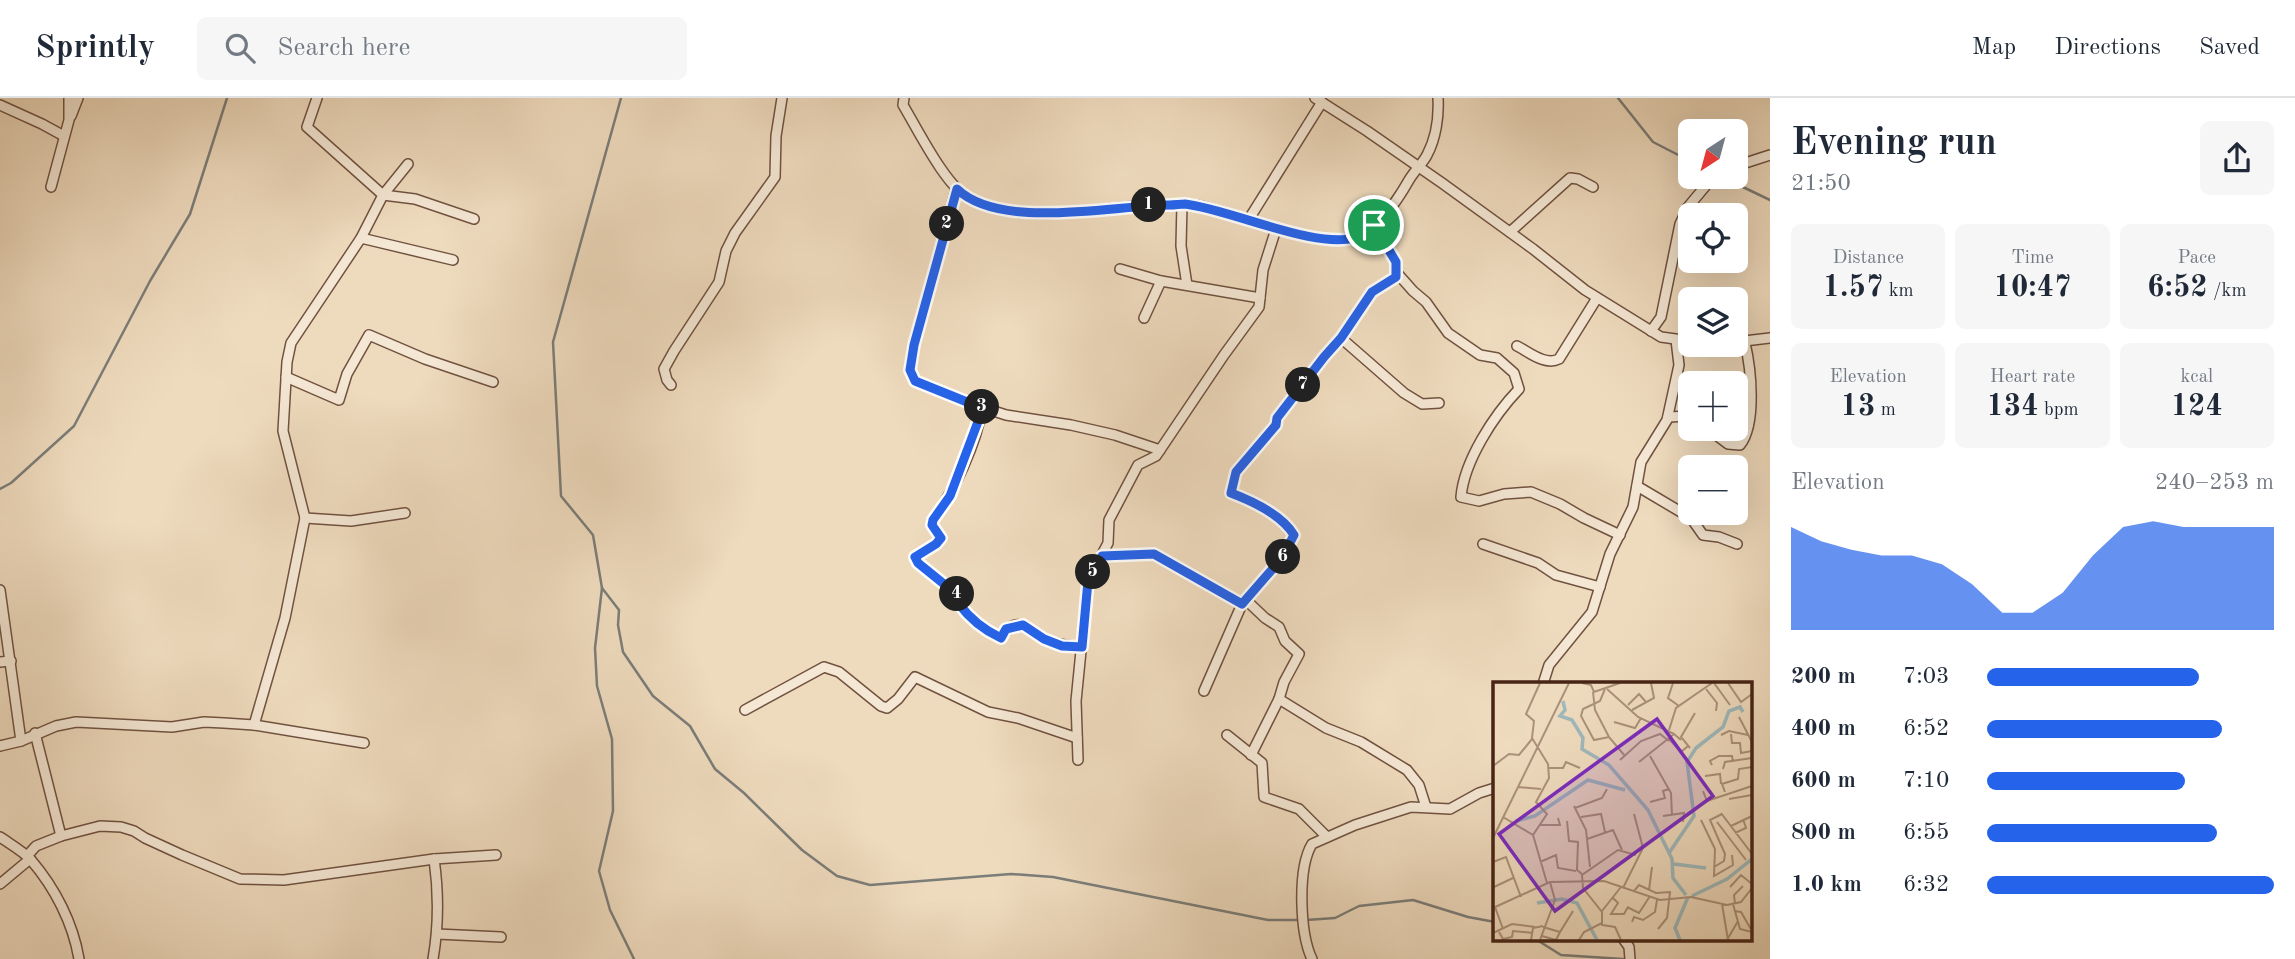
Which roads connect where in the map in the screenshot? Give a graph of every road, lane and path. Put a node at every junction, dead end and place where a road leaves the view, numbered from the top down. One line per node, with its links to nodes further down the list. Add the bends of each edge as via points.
1 (69, 98): 9 (street)
2 (78, 98): 9 (street)
3 (317, 98): 19 (street, via 307,127)
4 (782, 98): 44 (street, via 775,177 735,233 719,282 664,369)
5 (904, 98): 17 (street, via 903,106)
6 (1438, 98): 14 (street, via 1432,145)
7 (1319, 100): 14 (street); 22 (street)
8 (0, 105): 10 (street)
9 (69, 120): 10 (street)
10 (64, 136): 15 (street)
11 (1770, 155): 12 (street)
12 (1748, 162)
13 (408, 164): 19 (street)
14 (1417, 166): 23 (street); 25 (street)
15 (51, 187)
16 (1593, 187): 25 (street, via 1570,178)
17 (957, 189): 20 (street, via 971,199 1011,211 1080,213); 46 (street, via 910,370 915,381)
18 (1703, 189): 35 (street, via 1680,224 1661,317)
19 (383, 195): 21 (street, via 415,199); 26 (street)
20 (1182, 204): 22 (street); 31 (street, via 1181,246)
21 (474, 219)
22 (1249, 219): 24 (street)
23 (1374, 225): 24 (street, via 1358,236 1336,240); 29 (street, via 1396,262)
24 (1276, 229): 32 (street)
25 (1510, 232): 33 (street)
26 (361, 238): 27 (street); 42 (street, via 291,343)
27 (453, 260)
28 (1120, 270): 30 (street)
29 (1397, 273): 36 (street, via 1372,292); 56 (street, via 1448,333 1480,355 1496,358 1517,381 1519,389 1484,436 1463,481 1461,497 1479,501 1531,492)
30 (1161, 281): 31 (street); 34 (street)
31 (1187, 285): 32 (street)
32 (1260, 298): 52 (street, via 1259,307)
33 (1597, 298): 35 (street); 40 (street, via 1559,359 1544,360)
34 (1144, 318)
35 (1651, 331): 38 (street)
36 (1341, 338): 45 (street, via 1404,393 1422,404); 62 (street, via 1236,472 1231,493 1288,525 1294,535 1282,558)
37 (1770, 338): 39 (street)
38 (1676, 340): 47 (street, via 1679,365)
39 (1748, 341)
40 (1517, 346)
41 (1747, 357): 49 (street, via 1751,389)
42 (286, 377): 43 (street, via 339,400 346,374 369,335); 55 (street, via 283,431)
43 (494, 382)
44 (671, 385)
45 (1439, 403)
46 (982, 408): 52 (street, via 1115,435); 63 (street, via 954,487 933,520 941,538 915,557 960,597 967,615 991,633 1001,638 1006,629 1023,625 1062,646)
47 (1668, 417): 48 (street); 53 (street, via 1641,462)
48 (1678, 417)
49 (1748, 418)
50 (1726, 441): 51 (street, via 1740,445)
51 (1743, 441)
52 (1160, 450): 59 (street, via 1138,465 1110,520)
53 (1637, 486): 56 (street); 58 (street, via 1691,518 1703,535)
54 (405, 513): 55 (street, via 351,522)
55 (304, 518): 70 (street, via 285,618)
56 (1620, 535): 60 (street)
57 (1483, 544): 60 (street, via 1538,563 1556,575)
58 (1737, 544)
59 (1102, 556): 62 (street, via 1154,554); 63 (street, via 1088,581)
60 (1600, 587): 66 (street, via 1590,616 1553,659)
61 (0, 590): 64 (street)
62 (1244, 602): 67 (street); 68 (street, via 1279,627 1285,641 1300,654)
63 (1082, 647): 73 (street)
64 (11, 661): 65 (street); 74 (street)
65 (0, 663)
66 (1544, 682)
67 (1204, 691)
68 (1279, 699): 77 (street); 80 (street, via 1406,770 1419,785)
69 (745, 710): 73 (street, via 824,667 839,672 887,708 915,677 988,712)
70 (254, 725): 71 (street, via 76,722); 75 (street)
71 (35, 733): 74 (street); 82 (street)
72 (1227, 735): 77 (street)
73 (1077, 738): 78 (street)
74 (21, 741): 76 (street)
75 (364, 743)
76 (0, 746)
77 (1251, 755): 83 (street, via 1262,763 1265,797 1299,809)
78 (1078, 760)
79 (1493, 788): 80 (street, via 1450,809)
80 (1426, 807): 83 (street, via 1381,816)
81 (0, 836): 85 (street)
82 (61, 836): 85 (street, via 36,846); 86 (street, via 100,826 121,827 240,879 284,880)
83 (1327, 837): 93 (street, via 1312,844 1305,860 1303,918)
84 (495, 855): 86 (street)
85 (29, 858): 87 (street); 91 (street, via 61,903)
86 (434, 859): 88 (street, via 439,892)
87 (0, 884)
88 (437, 934): 89 (street); 92 (street)
89 (500, 937)
90 (1625, 942): 94 (street)
91 (79, 959)
92 (433, 959)
93 (1312, 959)
94 (1630, 959)

